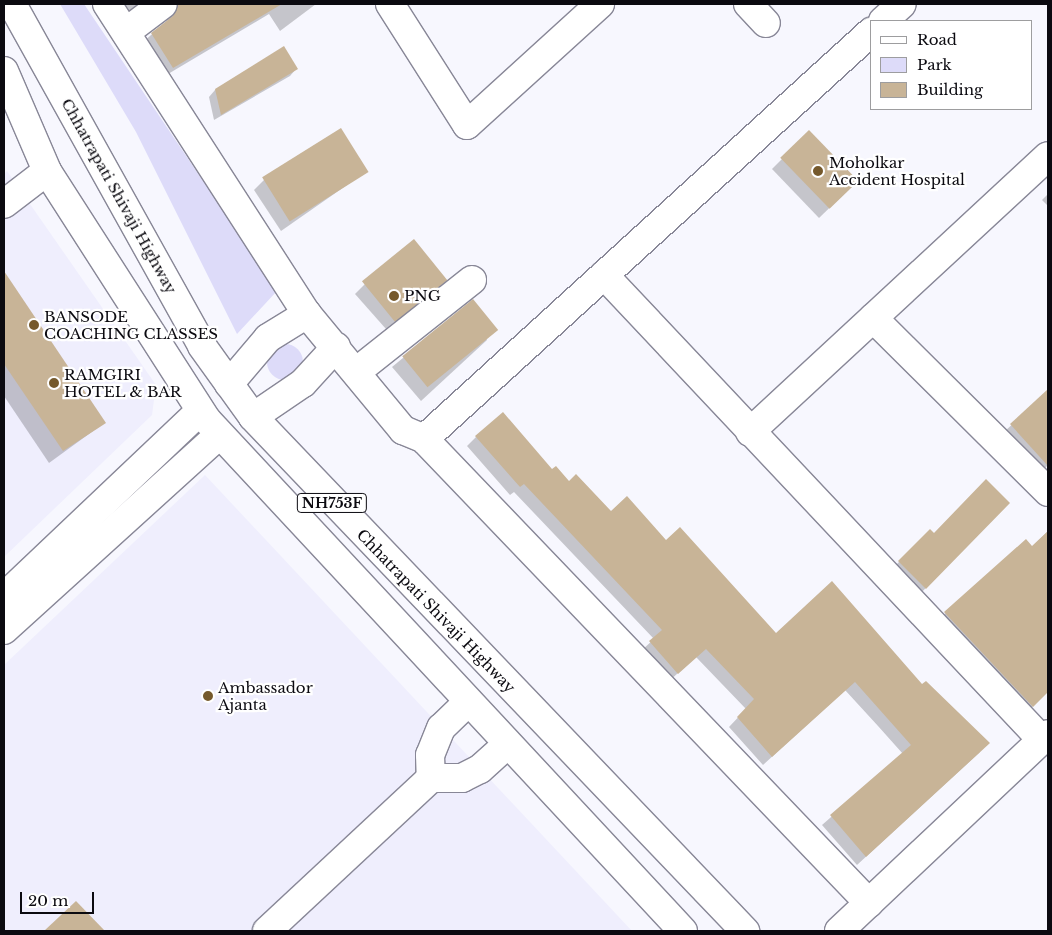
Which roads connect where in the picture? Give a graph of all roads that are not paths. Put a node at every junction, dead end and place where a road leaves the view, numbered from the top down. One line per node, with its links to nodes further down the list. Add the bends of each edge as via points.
1 (12, 4): 20 (main road, Chhatrapati Shivaji Highway / NH753F, via 202,346)
2 (107, 4): 8 (main road)
3 (163, 4): 8 (main road)
4 (390, 4): 5 (main road, via 468,125)
5 (600, 4)
6 (902, 4): 7 (main road)
7 (884, 20)
8 (126, 32): 16 (main road)
9 (870, 33): 14 (main road)
10 (4, 71): 12 (main road, NH753F)
11 (1048, 156): 17 (main road)
12 (47, 171): 13 (main road); 21 (main road, NH753F)
13 (4, 204)
14 (604, 275): 23 (main road); 25 (main road)
15 (472, 280): 19 (main road)
16 (307, 314): 18 (main road); 20 (main road, via 268,338)
17 (873, 318): 23 (main road); 26 (main road)
18 (336, 347): 19 (main road); 22 (main road, via 303,383)
19 (356, 372): 25 (main road, via 403,430)
20 (229, 384): 22 (main road, Chhatrapati Shivaji Highway / NH753F)
21 (200, 411): 24 (main road, NH753F); 27 (main road)
22 (253, 417): 36 (main road, Chhatrapati Shivaji Highway / NH753F)
23 (750, 432): 30 (main road)
24 (219, 434): 28 (main road); 29 (main road, NH753F)
25 (424, 439): 33 (main road)
26 (1048, 492)
27 (4, 597)
28 (4, 630)
29 (468, 702): 31 (main road, NH753F); 32 (main road, via 441,728 430,755)
30 (1045, 737): 33 (main road)
31 (507, 745): 32 (main road, via 480,769 462,778); 35 (main road, NH753F)
32 (432, 778): 34 (main road)
33 (869, 902): 37 (main road)
34 (267, 931)
35 (683, 931)
36 (745, 931)
37 (839, 931)

